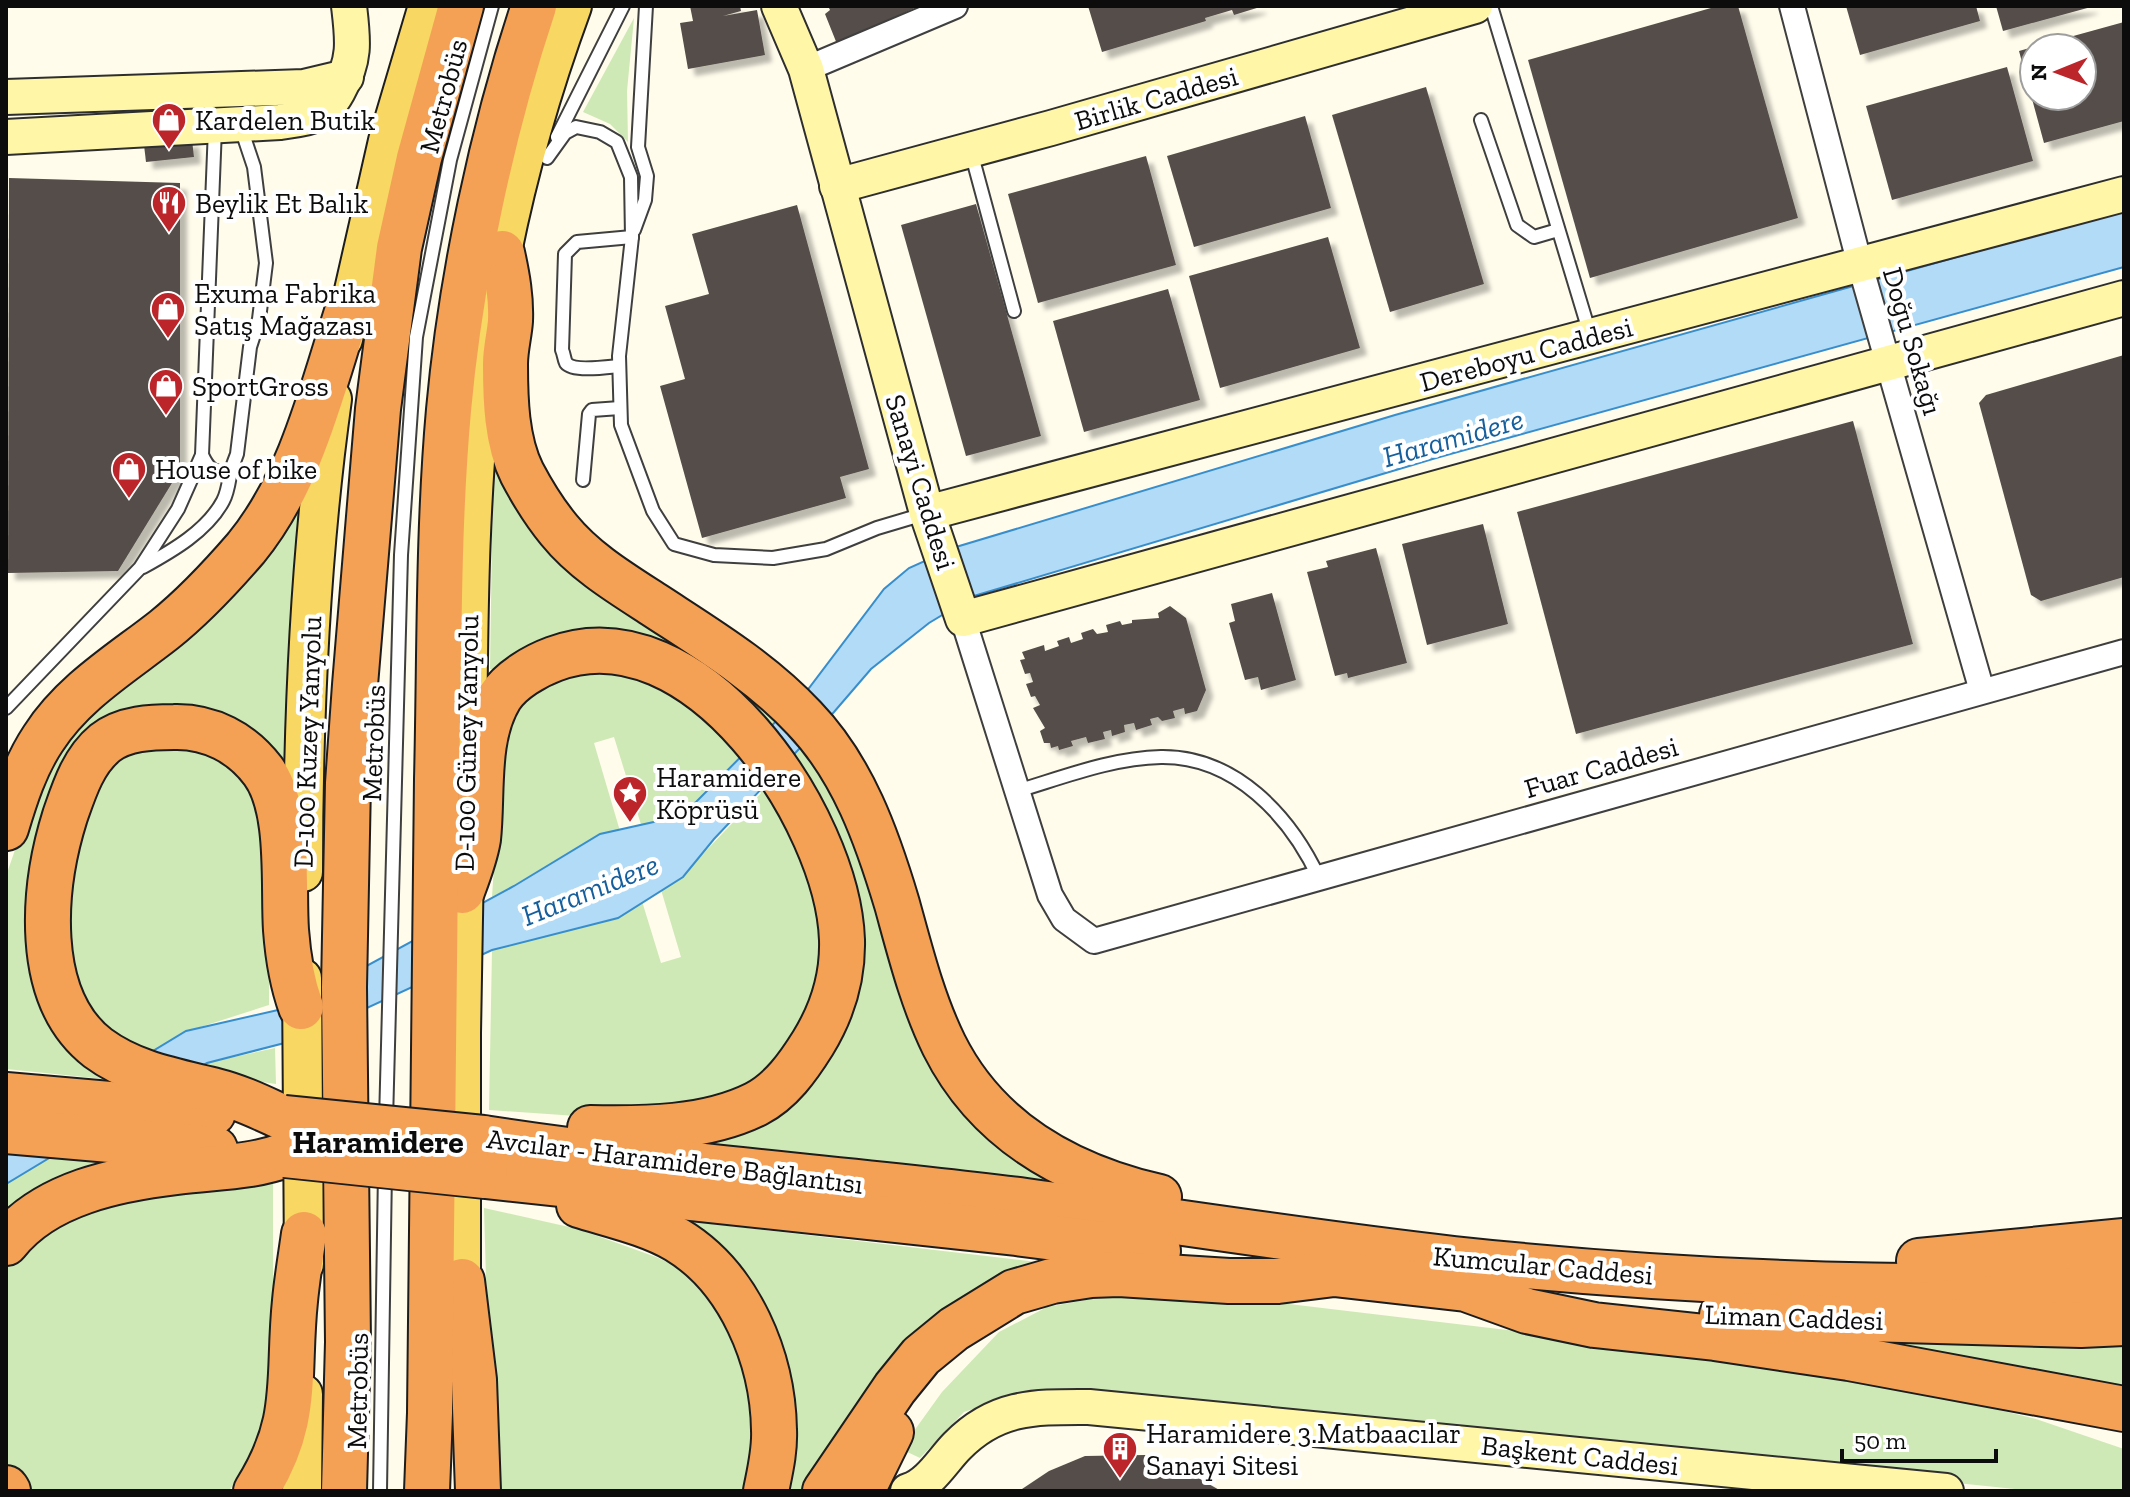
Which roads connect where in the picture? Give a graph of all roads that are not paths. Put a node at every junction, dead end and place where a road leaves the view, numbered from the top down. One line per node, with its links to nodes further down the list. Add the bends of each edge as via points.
1 (426, 6): 29 (main road, D-100 Kuzey Yanyolu)
2 (461, 6): 69 (highway, via 399,248 378,409 358,654 348,783 344,987)
3 (492, 6): 70 (lane, Metrobüs, via 450,160 415,352 401,555)
4 (534, 6): 71 (highway, via 476,231 449,413 439,661)
5 (572, 6): 26 (main road, D-100 Güney Yanyolu, via 557,47 524,194)
6 (623, 6): 20 (lane)
7 (646, 6): 25 (lane, via 638,147 647,176)
8 (779, 6): 14 (street, Sanayi Caddesi)
9 (955, 6): 14 (street)
10 (1475, 6): 19 (street, Birlik Caddesi)
11 (1491, 6): 24 (lane)
12 (1792, 6): 27 (street, Doğu Sokağı)
13 (348, 8): 16 (street, via 352,57 330,104 316,115 280,122)
14 (806, 69): 22 (street, Sanayi Caddesi)
15 (6, 97): 16 (street)
16 (219, 111): 18 (street); 35 (lane); 36 (lane, via 257,181 266,263)
17 (1481, 120): 24 (lane, via 1517,225 1534,237)
18 (6, 137)
19 (970, 150): 22 (street, Birlik Caddesi); 30 (lane)
20 (547, 158): 21 (lane); 25 (lane, via 576,127 617,142 631,177)
21 (540, 172)
22 (837, 186): 38 (street, Sanayi Caddesi)
23 (2124, 194): 27 (street, Dereboyu Caddesi)
24 (1558, 230): 31 (lane)
25 (632, 237): 33 (lane); 33 (lane, via 577,242 565,254 562,278 565,361 582,368)
26 (502, 253): 47 (main road, D-100 Güney Yanyolu, via 479,415); 57 (highway, via 509,289 509,436 521,470 559,530 593,563 736,658 822,739 867,814 883,854 936,1026 983,1101 1018,1135 1081,1173 1157,1196 1285,1220)
27 (1860, 265): 31 (street, Dereboyu Caddesi); 32 (street, Doğu Sokağı)
28 (2124, 298): 32 (street)
29 (348, 309): 45 (highway, via 311,426 264,525 195,602 68,708 43,738); 49 (main road, D-100 Kuzey Yanyolu, via 323,464 313,571)
30 (1014, 311)
31 (1590, 337): 38 (street, Dereboyu Caddesi)
32 (1888, 364): 40 (street); 42 (street, Doğu Sokağı)
33 (619, 366): 34 (lane)
34 (620, 408): 37 (lane, via 589,414); 38 (lane, via 621,425 653,511 674,544 714,555 773,558 826,549)
35 (202, 455): 36 (lane, via 214,472); 39 (lane, via 178,509)
36 (231, 470): 39 (lane, via 222,504 211,516 191,537)
37 (583, 480)
38 (927, 513): 40 (street, Sanayi Caddesi)
39 (140, 568): 43 (lane)
40 (963, 619): 44 (street, Sanayi Caddesi)
41 (2124, 652): 42 (street, Fuar Caddesi)
42 (1982, 691): 46 (street, Fuar Caddesi)
43 (6, 708)
44 (1017, 791): 46 (lane, via 1107,764 1161,757 1196,762 1260,795 1297,836); 48 (street, Sanayi Caddesi, via 1050,895 1064,919)
45 (6, 828)
46 (1319, 878): 48 (street, Fuar Caddesi)
47 (462, 891): 53 (highway, via 477,843 485,743 501,696 518,679 568,654 620,653 657,664 705,691 762,748 808,818 832,877 842,939 842,969 820,1033 787,1080 758,1103 687,1124 500,1129); 58 (main road, D-100 Güney Yanyolu)
48 (1094, 941)
49 (301, 1007): 52 (highway, via 291,978 279,809 265,774 231,741 191,727 125,732 107,741 78,781 52,866 48,940 66,1008 81,1032 122,1062 218,1092); 54 (main road, D-100 Kuzey Yanyolu)
50 (20, 1095): 52 (highway, Avcılar - Haramidere Bağlantısı)
51 (6, 1131): 52 (highway, Avcılar - Haramidere Bağlantısı)
52 (284, 1136): 53 (highway, Avcılar - Haramidere Bağlantısı, bridge); 56 (highway, via 266,1162 175,1172 78,1193 40,1212)
53 (484, 1157): 57 (highway, Avcılar - Haramidere Bağlantısı, via 1022,1201); 74 (highway, via 675,1239 726,1281 760,1354 773,1404 773,1459)
54 (304, 1234): 67 (highway, via 294,1303 288,1421 270,1470); 68 (main road, D-100 Kuzey Yanyolu)
55 (2124, 1241): 59 (highway, via 1800,1267)
56 (6, 1243)
57 (1338, 1259): 59 (highway, Kumcular Caddesi, via 1452,1259); 61 (highway); 66 (highway, via 1278,1281 1091,1275 1014,1292 921,1356 856,1443)
58 (462, 1281): 72 (main road, D-100 Güney Yanyolu); 73 (highway, via 474,1380)
59 (1743, 1282): 60 (highway, Liman Caddesi, via 1886,1288)
60 (2124, 1284)
61 (1466, 1289): 62 (highway, Liman Caddesi, via 1647,1312); 63 (highway, via 1527,1311 1594,1325 1715,1338)
62 (2124, 1323)
63 (1976, 1382): 64 (highway); 65 (highway)
64 (2124, 1409)
65 (2124, 1434)
66 (857, 1489)
67 (256, 1491)
68 (302, 1491)
69 (344, 1491)
70 (380, 1491)
71 (427, 1491)
72 (457, 1491)
73 (478, 1491)
74 (766, 1491)
75 (908, 1491): 76 (street, Başkent Caddesi, via 982,1426 1018,1409 1089,1407)
76 (1946, 1491)

